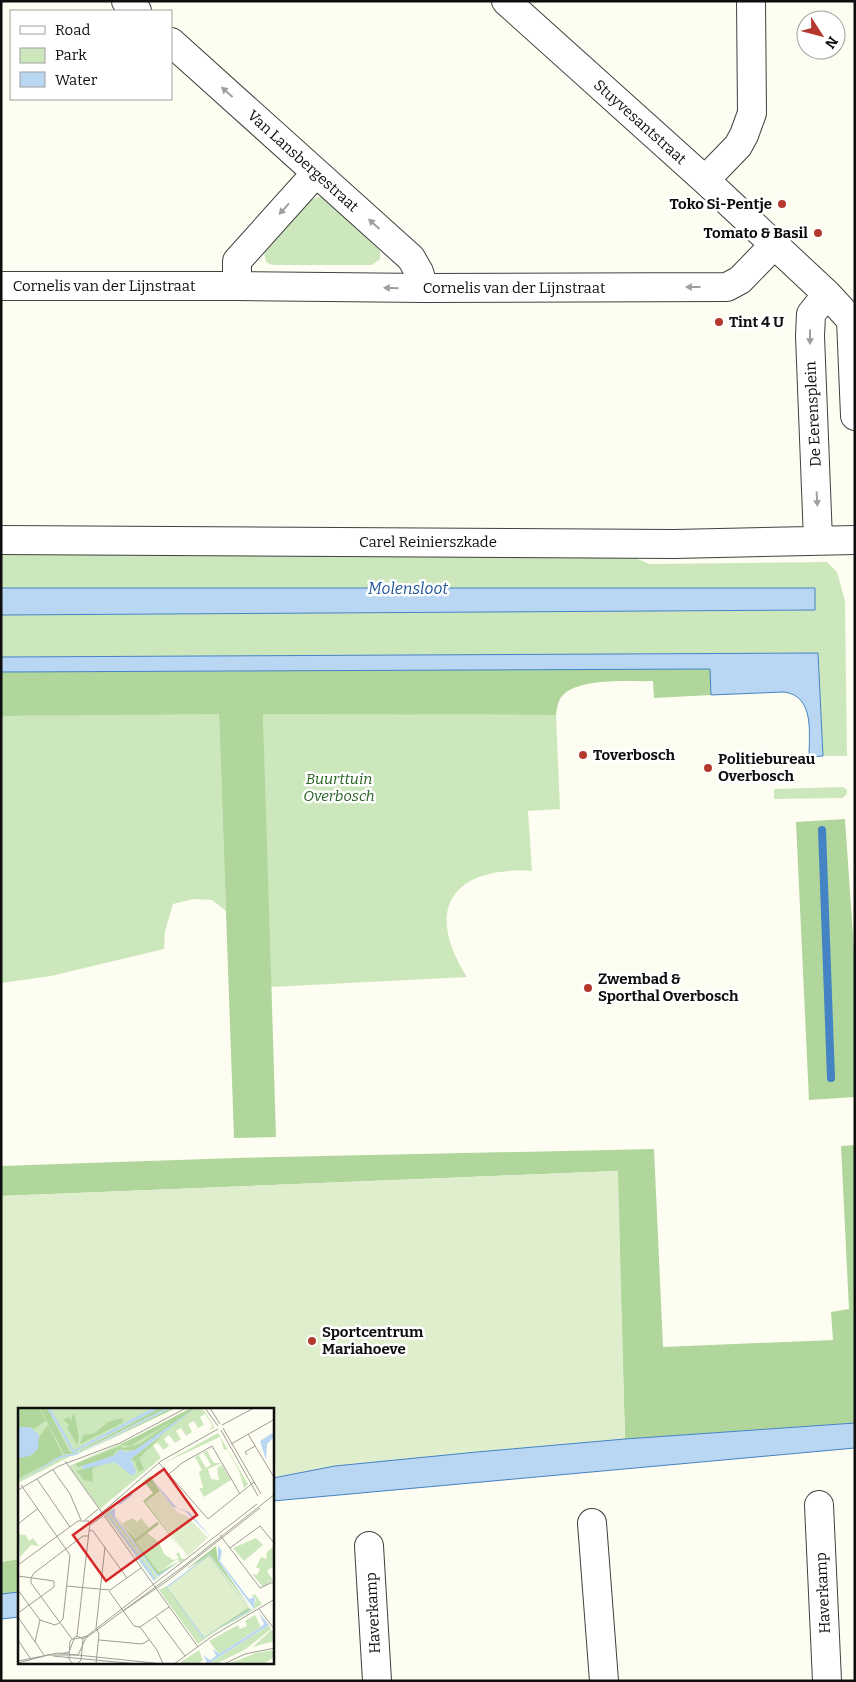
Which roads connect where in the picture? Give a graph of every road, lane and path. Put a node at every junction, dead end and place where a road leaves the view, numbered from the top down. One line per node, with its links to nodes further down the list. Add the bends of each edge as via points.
1 (126, 1): 4 (street)
2 (506, 1): 7 (street, Stuyvesantstraat)
3 (751, 1): 7 (street, via 752,113 738,146)
4 (136, 10)
5 (172, 43): 6 (street, Van Lansbergestraat, one-way to 5)
6 (316, 173): 10 (street, one-way to 10, via 237,261); 11 (street, Van Lansbergestraat, one-way to 6, via 411,258)
7 (705, 180): 8 (street, Stuyvesantstraat)
8 (774, 245): 11 (street, Cornelis van der Lijnstraat, one-way to 11, via 740,280 727,287); 12 (street)
9 (1, 286): 10 (street, Cornelis van der Lijnstraat)
10 (237, 286): 11 (street, Cornelis van der Lijnstraat, one-way to 10)
11 (424, 288)
12 (827, 294): 13 (street); 16 (street, De Eerensplein, one-way to 16, via 811,314 810,336)
13 (853, 320): 14 (street)
14 (855, 416)
15 (1, 540): 16 (street, Carel Reinierszkade, via 664,544)
16 (818, 540): 17 (street, Carel Reinierszkade)
17 (855, 540)
18 (819, 1505): 23 (street, Haverkamp)
19 (592, 1523): 22 (street)
20 (370, 1546): 21 (street, Haverkamp)
21 (376, 1681)
22 (604, 1681)
23 (827, 1681)

